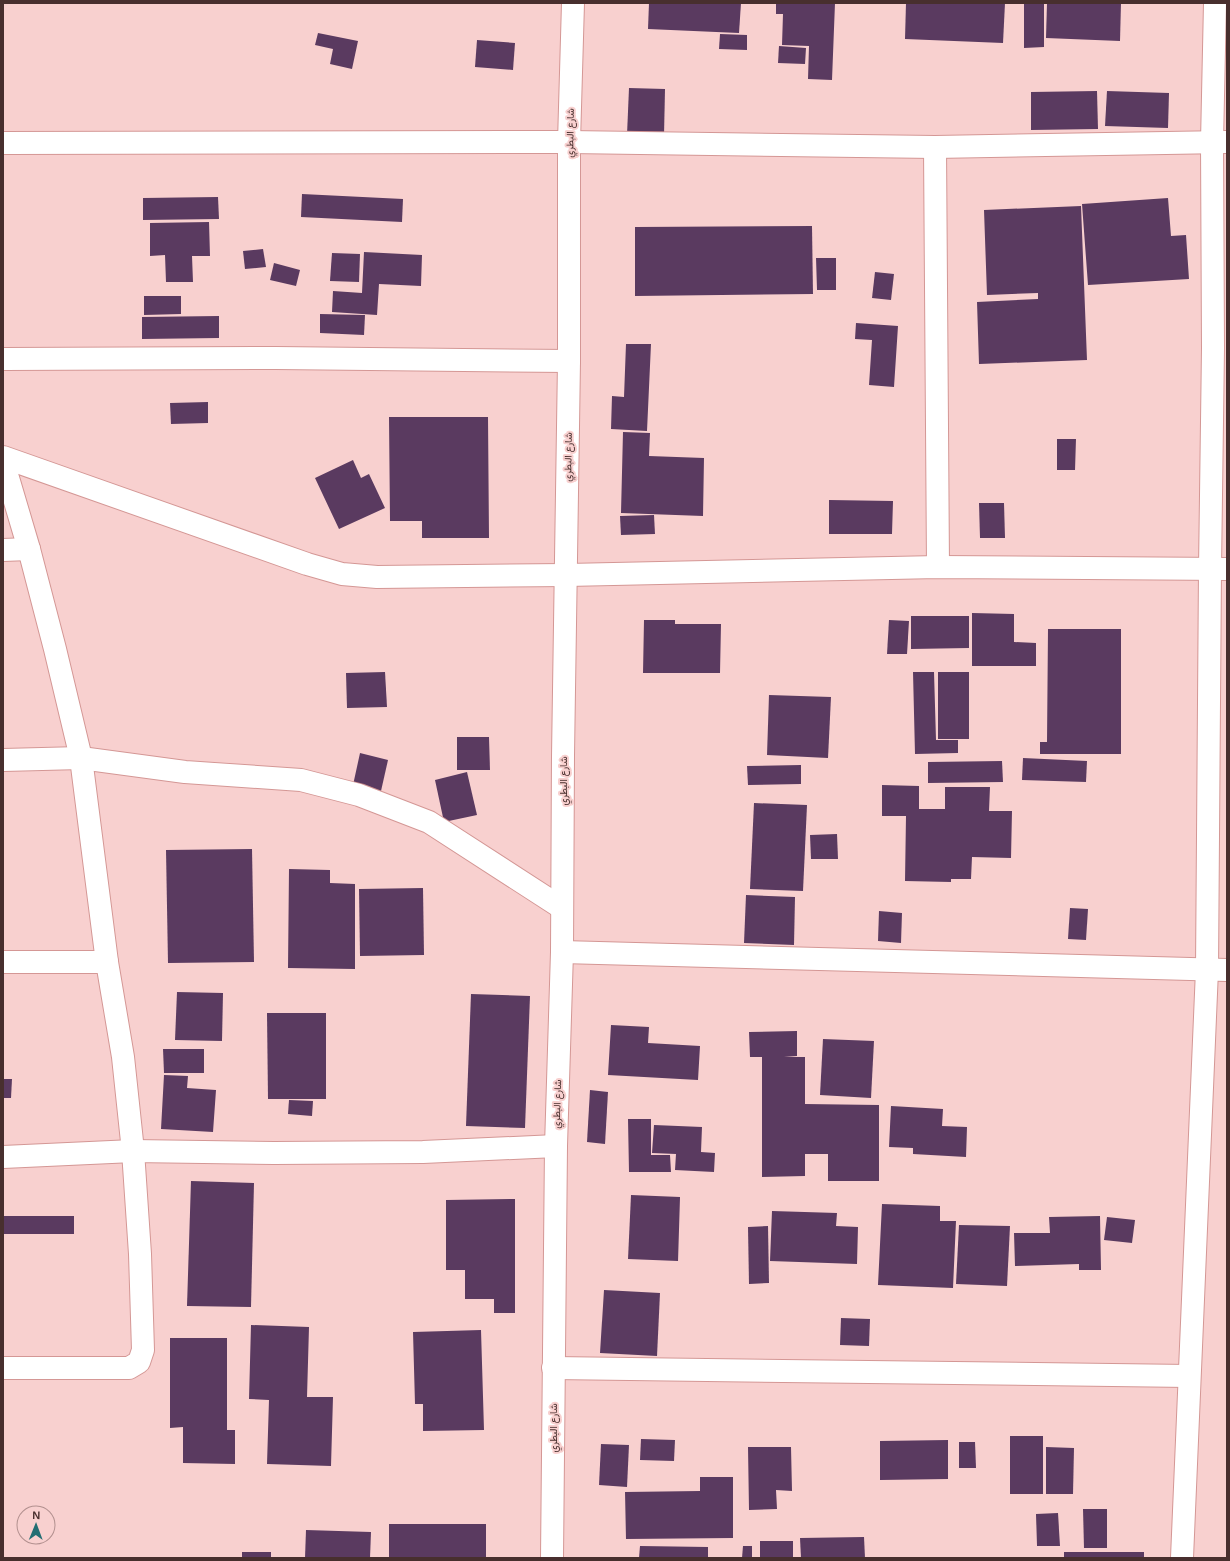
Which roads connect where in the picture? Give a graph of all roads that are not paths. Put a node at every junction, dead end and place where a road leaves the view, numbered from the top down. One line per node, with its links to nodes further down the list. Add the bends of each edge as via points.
1 (572, 3): 3 (street, شارع البطري)
2 (1215, 3): 4 (street)
3 (569, 142): 5 (street); 6 (street); 8 (street, شارع البطري)
4 (1219, 142): 6 (street); 14 (street, via 1214,348)
5 (3, 143)
6 (935, 147): 13 (street)
7 (3, 359): 8 (street)
8 (569, 361): 15 (street, شارع البطري)
9 (3, 457): 15 (street, via 342,574)
10 (3, 461): 11 (street)
11 (29, 549): 12 (street); 16 (street)
12 (3, 550)
13 (938, 567): 14 (street); 15 (street)
14 (1218, 569): 22 (street)
15 (567, 575): 18 (street, شارع البطري)
16 (81, 758): 17 (street); 18 (street, via 184,772 301,780 359,795 429,822); 21 (street)
17 (3, 760)
18 (562, 908): 19 (street, شارع البطري)
19 (562, 952): 22 (street); 23 (street, شارع البطري)
20 (3, 962): 21 (street)
21 (107, 962): 24 (street, via 123,1057)
22 (1217, 970): 28 (street)
23 (556, 1146): 24 (street, via 423,1152); 27 (street, شارع البطري)
24 (132, 1151): 25 (street); 26 (street, via 140,1254 143,1350 139,1362 129,1368)
25 (3, 1157)
26 (3, 1368)
27 (553, 1368): 28 (street); 29 (street, شارع البطري)
28 (1189, 1376): 30 (street)
29 (552, 1558)
30 (1182, 1558)

